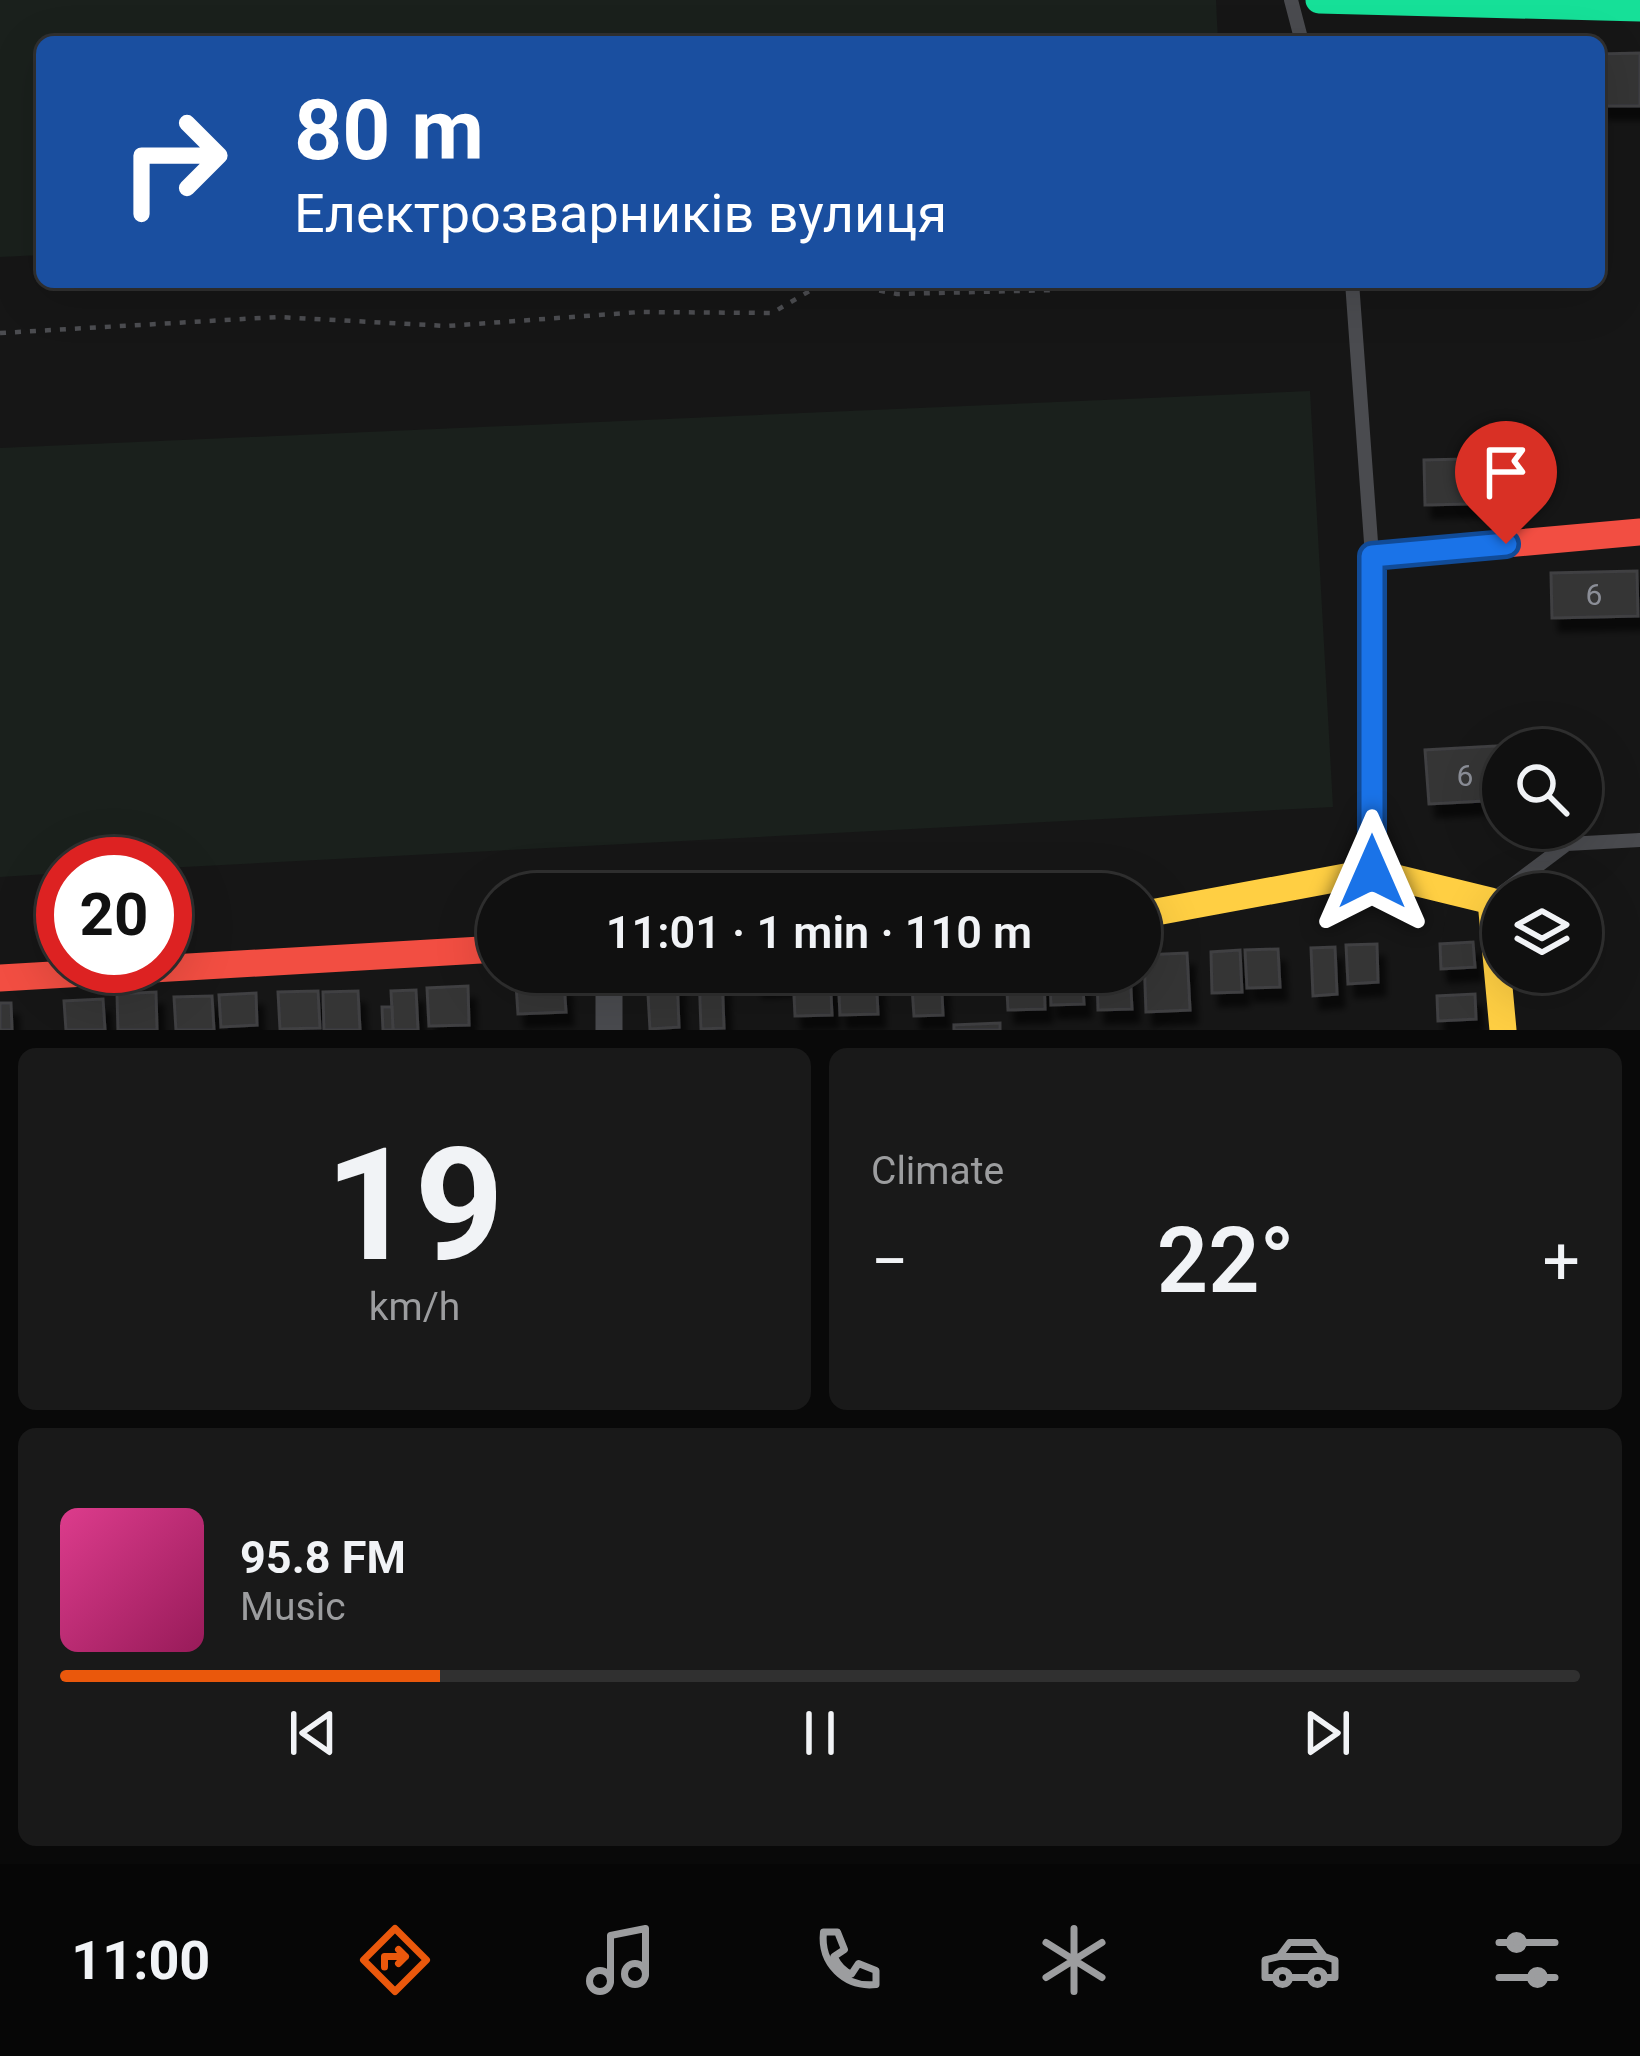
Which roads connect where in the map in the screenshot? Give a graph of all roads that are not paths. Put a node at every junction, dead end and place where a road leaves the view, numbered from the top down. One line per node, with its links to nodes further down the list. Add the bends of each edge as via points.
1 (1291, 0): 4 (lane)
2 (1319, 0): 3 (street)
3 (1640, 8)
4 (1300, 36)
5 (1352, 288): 7 (lane)
6 (1640, 532): 7 (street)
7 (1372, 556): 9 (lane)
8 (1640, 840): 10 (lane, via 1567,844)
9 (1372, 872): 11 (street); 12 (street)
10 (1528, 873)
11 (1482, 899)
12 (1161, 911)
13 (477, 950): 14 (street)
14 (0, 978)
15 (609, 993): 17 (street)
16 (1500, 993): 18 (street)
17 (609, 1030)
18 (1503, 1030)

